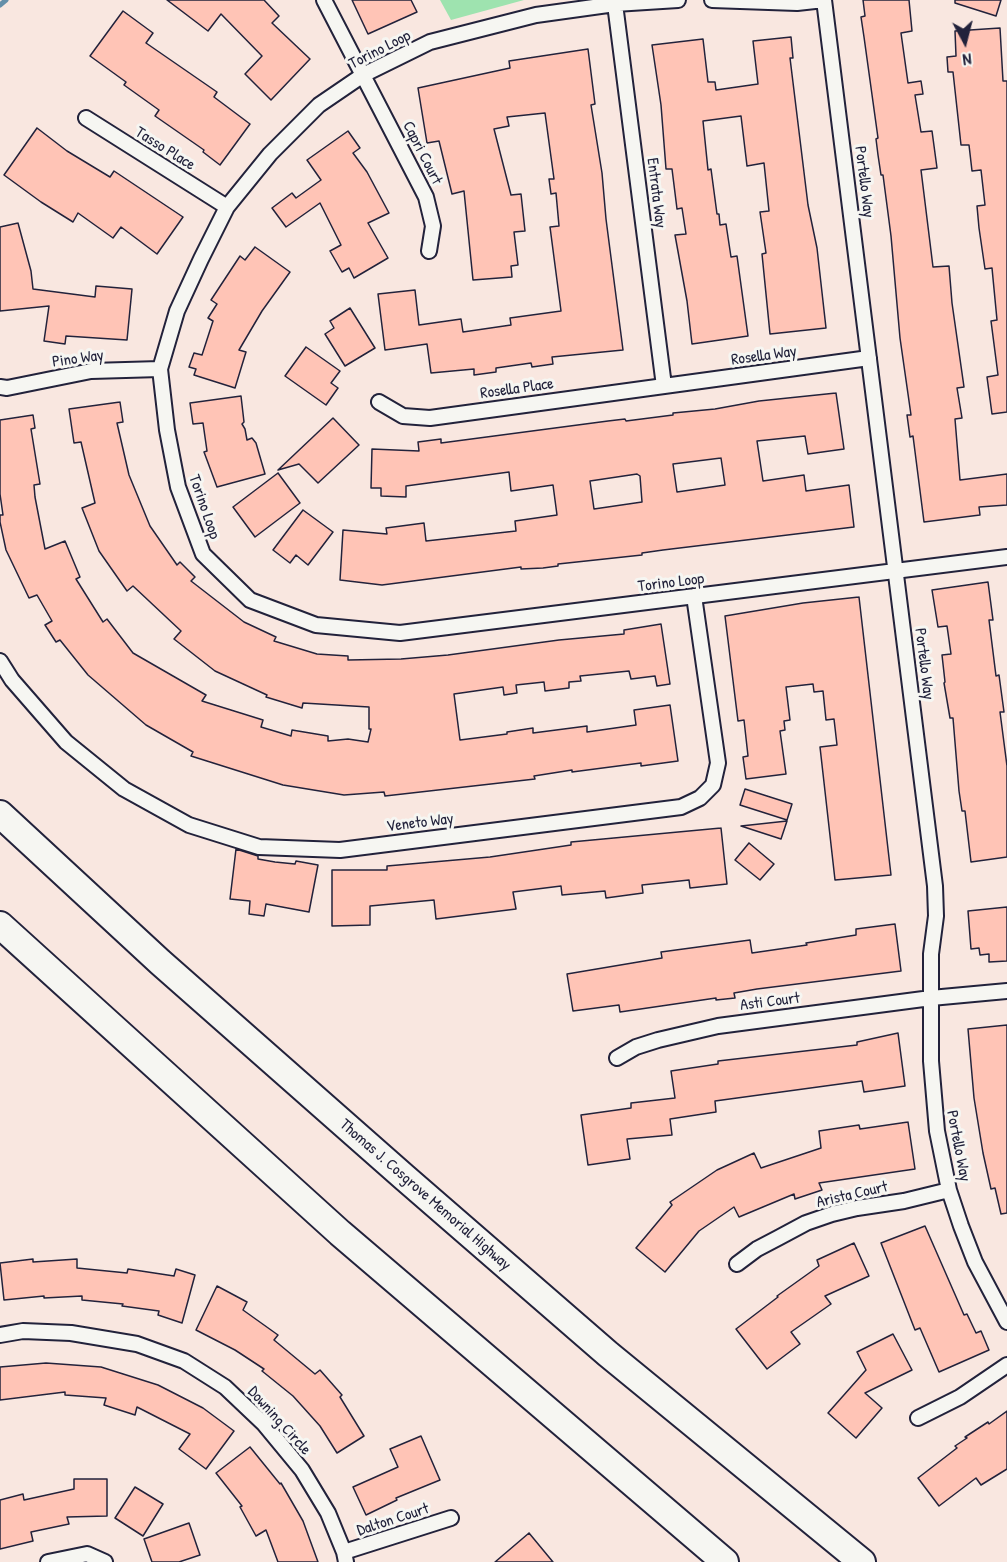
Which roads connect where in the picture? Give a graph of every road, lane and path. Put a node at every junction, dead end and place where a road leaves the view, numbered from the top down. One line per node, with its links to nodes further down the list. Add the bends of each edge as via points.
1 (324, 0): 6 (street, Capri Court)
2 (678, 0): 5 (street, Torino Loop)
3 (712, 0): 4 (street)
4 (824, 0): 10 (street, Portello Way)
5 (615, 4): 6 (street, Torino Loop, via 536,15 430,42); 12 (street, Entrata Way)
6 (363, 75): 8 (street, Torino Loop, via 319,105 270,154); 9 (street, Capri Court, via 426,197 434,226)
7 (86, 118): 8 (street, Tasso Place)
8 (228, 207): 11 (street, Torino Loop, via 177,310)
9 (429, 252)
10 (869, 358): 12 (street, Rosella Way); 16 (street, Portello Way)
11 (160, 369): 13 (street, Pino Way, via 91,371); 17 (street, Torino Loop, via 178,487 203,554 250,600 315,626 400,633)
12 (664, 386): 14 (street, Rosella Place, via 430,418 403,416)
13 (0, 387)
14 (379, 402)
15 (1007, 558): 16 (street, Torino Loop)
16 (896, 571): 17 (street, Torino Loop); 22 (street, Portello Way, via 935,886)
17 (694, 596): 18 (street, Veneto Way, via 718,763 713,785 700,798 681,807 340,850 259,846 189,825 124,789 66,742)
18 (0, 661)
19 (0, 814): 35 (highway, Thomas J. Cosgrove Memorial Highway, via 160,962 404,1177 608,1354)
20 (0, 925): 34 (highway, via 340,1233)
21 (1007, 991): 22 (street, Asti Court)
22 (931, 998): 23 (street, Asti Court, via 687,1031 636,1047); 24 (street, Portello Way, via 933,1095)
23 (617, 1058)
24 (949, 1190): 25 (street, Arista Court, via 857,1208 806,1223); 26 (street, Portello Way, via 975,1262)
25 (737, 1264)
26 (1007, 1322)
27 (0, 1335): 31 (street, Downing Circle, via 23,1331 71,1333 137,1344 184,1361 225,1387 264,1424 302,1470 328,1513)
28 (1007, 1365): 29 (street, via 960,1397)
29 (918, 1418)
30 (451, 1518): 31 (street, Dalton Court)
31 (345, 1557)
32 (48, 1562): 33 (street, via 87,1554)
33 (105, 1562)
34 (725, 1562)
35 (862, 1562)

